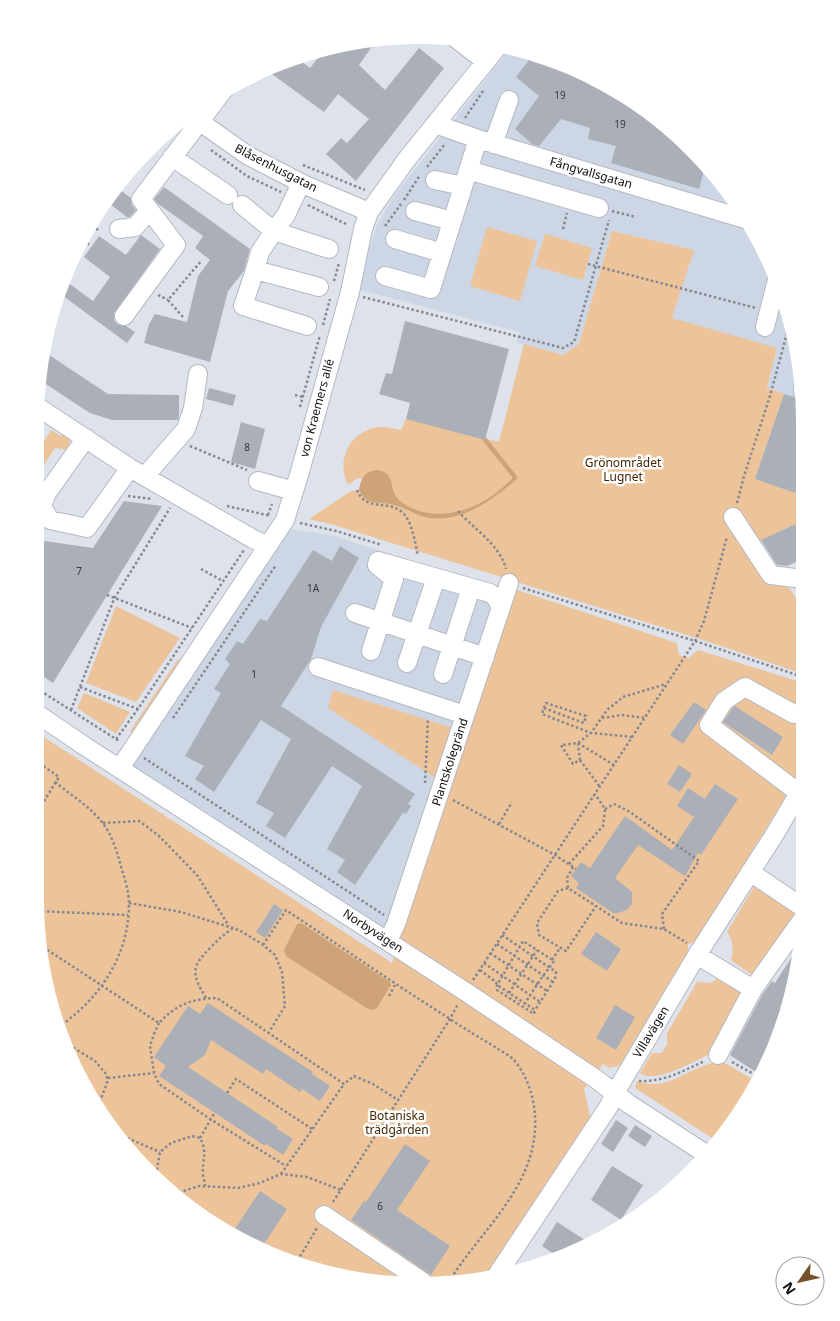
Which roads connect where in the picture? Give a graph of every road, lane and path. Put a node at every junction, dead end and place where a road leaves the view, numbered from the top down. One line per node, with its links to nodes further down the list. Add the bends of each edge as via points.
1 (467, 47): 3 (street)
2 (494, 51): 3 (street, von Kraemers allé)
3 (486, 62): 7 (street, von Kraemers allé)
4 (509, 100): 8 (street)
5 (195, 119): 14 (street, Blåsenhusgatan, via 247,155)
6 (192, 121): 9 (street)
7 (435, 124): 8 (street, Fångvallsgatan); 15 (street, von Kraemers allé, via 407,159)
8 (485, 142): 11 (street); 13 (street, Fångvallsgatan)
9 (172, 157): 18 (street, via 140,199); 29 (street, via 235,200)
10 (297, 162): 15 (path)
11 (465, 178): 12 (street); 19 (street); 23 (street)
12 (435, 180)
13 (620, 181): 19 (path); 21 (street, Fångvallsgatan)
14 (301, 183): 16 (street, Blåsenhusgatan); 29 (street)
15 (373, 193): 16 (street, von Kraemers allé); 16 (path); 17 (path)
16 (362, 209): 24 (path); 39 (street, von Kraemers allé, via 363,229)
17 (407, 209): 23 (street)
18 (149, 211): 26 (street, via 135,227); 41 (street, via 176,245)
19 (606, 213): 22 (path); 35 (path)
20 (566, 216): 27 (path)
21 (736, 216)
22 (636, 217)
23 (452, 221): 32 (street)
24 (348, 225)
25 (100, 228): 28 (path)
26 (119, 229)
27 (563, 229)
28 (95, 230)
29 (274, 232): 31 (street); 36 (street, via 260,252)
30 (395, 239): 32 (street)
31 (335, 252): 38 (path)
32 (442, 253): 37 (street, via 431,289)
33 (202, 260): 42 (path, via 168,300)
34 (588, 264): 35 (path)
35 (596, 265): 39 (path, via 574,342 563,348); 44 (path)
36 (256, 270): 38 (street); 45 (street, via 243,306)
37 (385, 276)
38 (328, 287): 49 (path)
39 (350, 292): 56 (street, von Kraemers allé)
40 (774, 293): 44 (street)
41 (124, 316)
42 (183, 318)
43 (781, 318): 44 (path)
44 (767, 319)
45 (307, 326)
46 (786, 336): 62 (path)
47 (198, 374): 53 (street, via 193,408 186,429)
48 (294, 395): 49 (path)
49 (303, 397): 51 (path)
50 (44, 411): 52 (street)
51 (299, 411)
52 (86, 438): 54 (street); 58 (street)
53 (177, 440): 54 (street); 55 (path, via 250,472)
54 (138, 472): 60 (street, via 87,528 50,520); 63 (street)
55 (258, 481): 56 (street)
56 (286, 489): 63 (path, via 268,515); 63 (street, von Kraemers allé, via 285,520)
57 (357, 490): 64 (path, via 364,501 389,506 404,514 414,536)
58 (44, 501)
59 (173, 504): 72 (path)
60 (44, 510)
61 (460, 512): 69 (path, via 504,561)
62 (733, 517): 67 (street, via 771,575); 84 (path, via 704,622)
63 (260, 542): 68 (path); 102 (street, von Kraemers allé)
64 (418, 556)
65 (201, 569): 68 (path)
66 (436, 578): 70 (street); 75 (street, via 378,561 377,565 394,579); 77 (street)
67 (796, 578)
68 (224, 581): 76 (path)
69 (509, 583): 73 (street, Plantskolegränd)
70 (471, 588): 73 (street, via 490,593); 78 (street)
71 (107, 595): 72 (path)
72 (114, 599): 76 (path); 85 (path)
73 (501, 608): 80 (street, Plantskolegränd)
74 (355, 613): 75 (street)
75 (380, 622): 77 (street); 79 (street)
76 (192, 628): 88 (path)
77 (417, 634): 78 (street); 81 (street)
78 (452, 646): 80 (street); 83 (street)
79 (371, 651)
80 (485, 656): 92 (street, Plantskolegränd)
81 (407, 663)
82 (318, 667): 87 (street)
83 (443, 674)
84 (668, 684): 94 (path, via 623,698); 95 (path)
85 (80, 687): 88 (path); 90 (path)
86 (44, 693): 90 (path)
87 (432, 705): 92 (street); 111 (path, via 427,722 425,784)
88 (138, 708): 100 (path)
89 (544, 708): 96 (path); 96 (path, via 546,703 586,716); 97 (path, via 542,714)
90 (71, 710): 100 (path)
91 (794, 714): 108 (street, via 745,687 724,701 709,725)
92 (465, 715): 111 (street, Plantskolegränd)
93 (44, 718): 106 (street, Norbyvägen)
94 (602, 718): 95 (path, via 622,715); 98 (path)
95 (645, 718): 99 (path)
96 (584, 723): 97 (path)
97 (582, 730): 98 (path)
98 (591, 734): 99 (path); 101 (path)
99 (633, 737): 104 (path)
100 (116, 739): 102 (path)
101 (578, 743): 103 (path); 103 (path, via 561,745 573,764); 104 (path)
102 (132, 750): 106 (street, von Kraemers allé); 109 (path)
103 (580, 760): 110 (path)
104 (614, 766): 110 (path)
105 (44, 767): 107 (path, via 59,777)
106 (120, 768): 136 (street, Norbyvägen)
107 (55, 782): 115 (path); 118 (path)
108 (796, 786)
109 (190, 787): 113 (path); 131 (path)
110 (600, 787): 112 (path)
111 (440, 792): 119 (path); 131 (street, Plantskolegränd)
112 (595, 794): 117 (path); 120 (path)
113 (185, 795)
114 (796, 798): 124 (street, Villavägen)
115 (44, 800)
116 (512, 802): 119 (path)
117 (605, 809): 121 (path, via 603,826); 133 (path, via 614,804 630,812 699,861 662,914)
118 (103, 823): 126 (path, via 116,847); 132 (path, via 139,821 158,835 197,875)
119 (500, 824): 120 (path)
120 (555, 855): 121 (path); 135 (path)
121 (569, 864): 122 (path)
122 (573, 866): 123 (path); 125 (path, via 567,878)
123 (576, 869)
124 (750, 872): 127 (street); 144 (street, Villavägen)
125 (568, 888): 128 (path); 140 (path, via 558,891 537,923 539,936)
126 (129, 903): 130 (path); 132 (path, via 181,912)
127 (796, 903)
128 (596, 906): 133 (path, via 622,923); 140 (path, via 566,951)
129 (44, 911): 130 (path)
130 (128, 915): 158 (path, via 120,955)
131 (396, 924): 136 (street, Plantskolegränd)
132 (231, 928): 138 (path); 168 (path, via 196,963 197,982)
133 (664, 929): 144 (path)
134 (795, 930): 162 (street)
135 (502, 935): 137 (path); 139 (path)
136 (388, 941): 164 (street, Norbyvägen)
137 (497, 944): 143 (path); 145 (path)
138 (263, 945): 157 (path, via 286,910); 176 (path, via 276,955 280,964 285,1006)
139 (519, 947): 142 (path, via 523,941); 145 (path); 146 (path)
140 (560, 948): 147 (path)
141 (47, 949): 158 (path)
142 (536, 950): 146 (path); 147 (path)
143 (490, 953): 148 (path); 150 (path)
144 (698, 953): 162 (street); 183 (street, Villavägen)
145 (514, 956): 149 (path); 150 (path)
146 (533, 956): 149 (path); 151 (path)
147 (552, 960): 151 (path)
148 (484, 963): 152 (path); 154 (path)
149 (527, 965): 153 (path); 155 (path)
150 (508, 966): 153 (path); 154 (path)
151 (550, 967): 155 (path); 156 (path, via 556,972)
152 (480, 970): 159 (path); 164 (path)
153 (522, 974): 160 (path); 161 (path)
154 (502, 976): 159 (path); 160 (path)
155 (544, 976): 156 (path); 161 (path)
156 (553, 982): 163 (path)
157 (396, 983): 166 (path); 173 (path)
158 (102, 985): 174 (path); 175 (path)
159 (497, 985): 165 (path)
160 (515, 985): 165 (path); 167 (path)
161 (538, 985): 163 (path); 167 (path)
162 (753, 989): 178 (street)
163 (547, 991): 169 (path)
164 (466, 992): 173 (path); 183 (street, Norbyvägen)
165 (508, 995): 170 (path); 171 (path)
166 (389, 996)
167 (530, 996): 169 (path); 170 (path)
168 (206, 998): 175 (path, via 179,1006); 176 (path, via 218,998)
169 (540, 1002): 172 (path)
170 (525, 1003): 171 (path); 172 (path)
171 (523, 1007): 172 (path, via 534,1014)
172 (535, 1010)
173 (450, 1019): 186 (path); 203 (path, via 512,1058 527,1082 535,1111 533,1145 521,1179)
174 (64, 1023)
175 (159, 1023): 179 (path, via 150,1046)
176 (269, 1032): 182 (path)
177 (73, 1048): 181 (path, via 96,1061)
178 (718, 1055): 180 (path); 183 (path, via 667,1078)
179 (154, 1072): 181 (path); 188 (path, via 159,1084)
180 (753, 1074)
181 (108, 1078): 185 (path)
182 (344, 1084): 186 (path, via 354,1076); 189 (path)
183 (619, 1086): 192 (street, Norbyvägen); 202 (street, Villavägen)
184 (227, 1093): 189 (path, via 236,1079)
185 (100, 1099)
186 (398, 1100): 198 (path)
187 (214, 1112): 188 (path)
188 (210, 1119): 190 (path); 194 (path)
189 (312, 1129): 194 (path)
190 (200, 1138): 193 (path, via 183,1138); 197 (path, via 206,1156 203,1173)
191 (129, 1139): 193 (path)
192 (702, 1151)
193 (160, 1152): 195 (path)
194 (286, 1166): 196 (path)
195 (157, 1170)
196 (280, 1174): 197 (path, via 238,1188); 198 (path, via 307,1177)
197 (206, 1186): 199 (path)
198 (341, 1190): 200 (path)
199 (182, 1192)
200 (324, 1215): 201 (path); 204 (street)
201 (300, 1257)
202 (502, 1268)
203 (454, 1275)
204 (415, 1277)

